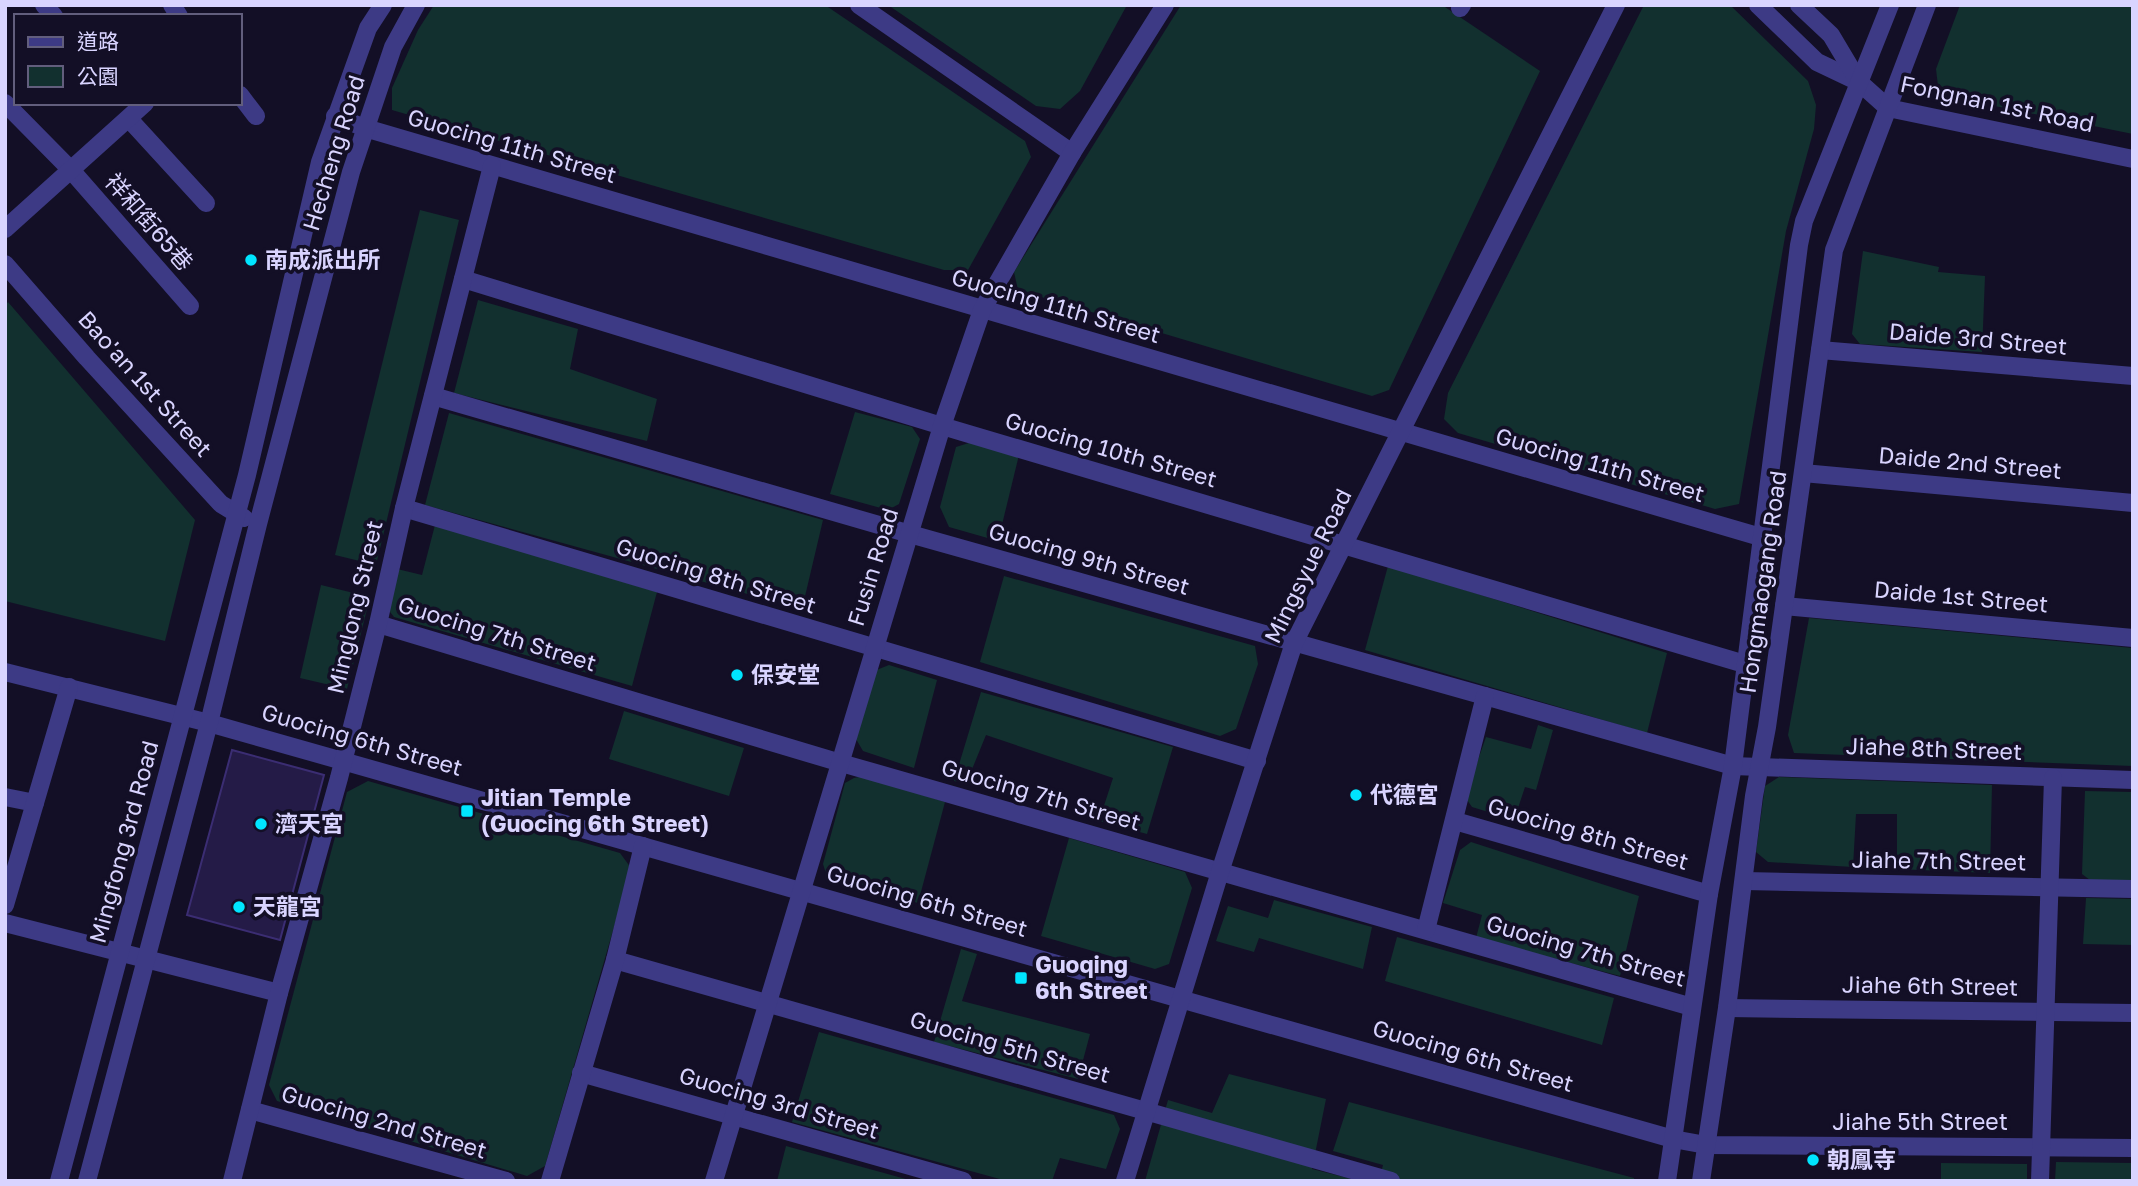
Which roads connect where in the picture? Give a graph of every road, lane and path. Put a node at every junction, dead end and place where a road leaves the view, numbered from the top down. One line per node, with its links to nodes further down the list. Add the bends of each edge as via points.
1 (383, 5): 16 (street, Hecheng Road, via 368,28)
2 (416, 5): 17 (street, Hecheng Road, via 393,47)
3 (859, 5): 18 (street)
4 (1165, 5): 18 (street, Fusin Road)
5 (1616, 5): 32 (street, Mingsyue Road)
6 (1758, 5): 10 (street, Fongnan 1st Road, via 1817,62)
7 (1799, 5): 10 (street, Fongnan 1st Road, via 1831,35)
8 (1890, 5): 10 (street, Hongmaogang Road)
9 (1927, 5): 14 (street, Hongmaogang Road)
10 (1859, 82): 14 (street, Fongnan 1st Road); 39 (street, Hongmaogang Road, via 1804,221)
11 (242, 98): 15 (street)
12 (5, 103): 21 (street, 祥和街65巷)
13 (138, 108): 21 (street); 22 (street)
14 (1888, 108): 19 (street, Fongnan 1st Road); 28 (street, Hongmaogang Road, via 1834,250)
15 (256, 116)
16 (335, 116): 17 (street, Guocing 11th Street); 36 (street, Hecheng Road)
17 (365, 128): 20 (street, Guocing 11th Street); 37 (street, Hecheng Road)
18 (1072, 153): 27 (street, Fusin Road)
19 (2133, 159)
20 (492, 166): 25 (street, Minglong Street); 27 (street, Guocing 11th Street)
21 (71, 170): 23 (street); 26 (street, 祥和街65巷)
22 (206, 203)
23 (5, 229)
24 (5, 264): 36 (street, Bao'an 1st Street, via 221,504)
25 (463, 279): 30 (street, Minglong Street); 31 (street, Guocing 10th Street)
26 (190, 306)
27 (982, 310): 31 (street, Fusin Road); 32 (street, Guocing 11th Street)
28 (1820, 350): 29 (street, Daide 3rd Street); 33 (street, Hongmaogang Road)
29 (2133, 376)
30 (433, 396): 35 (street, Minglong Street); 38 (street, Guocing 9th Street)
31 (942, 426): 38 (street, Fusin Road); 40 (street, Guocing 10th Street)
32 (1402, 432): 39 (street, Guocing 11th Street); 40 (street, Mingsyue Road)
33 (1803, 473): 34 (street, Daide 2nd Street); 41 (street, Hongmaogang Road)
34 (2133, 503)
35 (404, 508): 42 (street, Minglong Street); 45 (street, Guocing 8th Street)
36 (236, 515): 37 (street, Bao'an 1st Street); 50 (street, Mingfong 3rd Road)
37 (258, 524): 51 (street)
38 (910, 534): 44 (street, Guocing 9th Street); 45 (street, Fusin Road)
39 (1764, 538): 46 (street, Hongmaogang Road)
40 (1343, 544): 44 (street, Mingsyue Road); 46 (street, Guocing 10th Street)
41 (1784, 606): 43 (street, Daide 1st Street); 56 (street, Hongmaogang Road)
42 (378, 624): 52 (street, Minglong Street); 54 (street, Guocing 7th Street)
43 (2133, 638)
44 (1294, 643): 49 (street, Guocing 9th Street); 53 (street, Mingsyue Road)
45 (874, 649): 53 (street, Guocing 8th Street); 54 (street, Fusin Road)
46 (1748, 665): 55 (street, Hongmaogang Road)
47 (5, 672): 48 (street, Guocing 6th Street)
48 (69, 687): 50 (street, Guocing 6th Street); 60 (street)
49 (1485, 696): 55 (street, Guocing 9th Street); 61 (street)
50 (183, 717): 51 (street, Guocing 6th Street); 72 (street, Mingfong 3rd Road)
51 (209, 723): 52 (street, Guocing 6th Street); 73 (street)
52 (343, 761): 62 (street, Guocing 6th Street); 75 (street, Minglong Street)
53 (1257, 761): 63 (street, Mingsyue Road)
54 (841, 763): 63 (street, Guocing 7th Street); 67 (street, Fusin Road)
55 (1733, 766): 56 (street, Jiahe 8th Street); 68 (street, Hongmaogang Road)
56 (1759, 769): 57 (street, Jiahe 8th Street); 64 (street, Hongmaogang Road)
57 (2053, 778): 58 (street, Jiahe 8th Street); 65 (street)
58 (2133, 780)
59 (5, 797): 60 (street)
60 (35, 803): 69 (street)
61 (1455, 821): 68 (street, Guocing 8th Street); 71 (street)
62 (643, 846): 67 (street, Guocing 6th Street); 74 (street)
63 (1220, 872): 71 (street, Guocing 7th Street); 76 (street, Mingsyue Road)
64 (1744, 881): 65 (street, Jiahe 7th Street); 79 (street, Hongmaogang Road)
65 (2049, 887): 66 (street, Jiahe 7th Street); 80 (street)
66 (2133, 889)
67 (803, 891): 76 (street, Guocing 6th Street); 77 (street, Fusin Road)
68 (1709, 894): 78 (street, Hongmaogang Road)
69 (5, 905)
70 (5, 923): 72 (street)
71 (1426, 930): 78 (street, Guocing 7th Street)
72 (120, 951): 73 (street); 90 (street, Mingfong 3rd Road)
73 (145, 957): 75 (street); 91 (street)
74 (615, 960): 77 (street, Guocing 5th Street); 82 (street)
75 (279, 993): 83 (street, Minglong Street)
76 (1181, 999): 84 (street, Mingsyue Road); 86 (street, Guocing 6th Street)
77 (767, 1003): 84 (street, Guocing 5th Street); 85 (street, Fusin Road)
78 (1692, 1006): 86 (street, Hongmaogang Road)
79 (1727, 1008): 80 (street, Jiahe 6th Street); 87 (street, Hongmaogang Road)
80 (2045, 1012): 81 (street, Jiahe 6th Street); 88 (street)
81 (2133, 1013)
82 (581, 1073): 85 (street, Guocing 3rd Street); 94 (street)
83 (250, 1110): 92 (street, Minglong Street); 93 (street, Guocing 2nd Street)
84 (1146, 1111): 97 (street, Mingsyue Road); 98 (street, Guocing 5th Street)
85 (733, 1116): 95 (street, Fusin Road); 96 (street, Guocing 3rd Street)
86 (1672, 1139): 87 (street, Guocing 6th Street); 99 (street, Hongmaogang Road)
87 (1706, 1145): 88 (street, Jiahe 5th Street); 100 (street, Hongmaogang Road)
88 (2041, 1147): 89 (street, Jiahe 5th Street); 101 (street)
89 (2133, 1148)
90 (59, 1181)
91 (87, 1181)
92 (232, 1181)
93 (506, 1181)
94 (551, 1181)
95 (714, 1181)
96 (963, 1181)
97 (1125, 1181)
98 (1391, 1181)
99 (1667, 1181)
100 (1701, 1181)
101 (2040, 1181)

